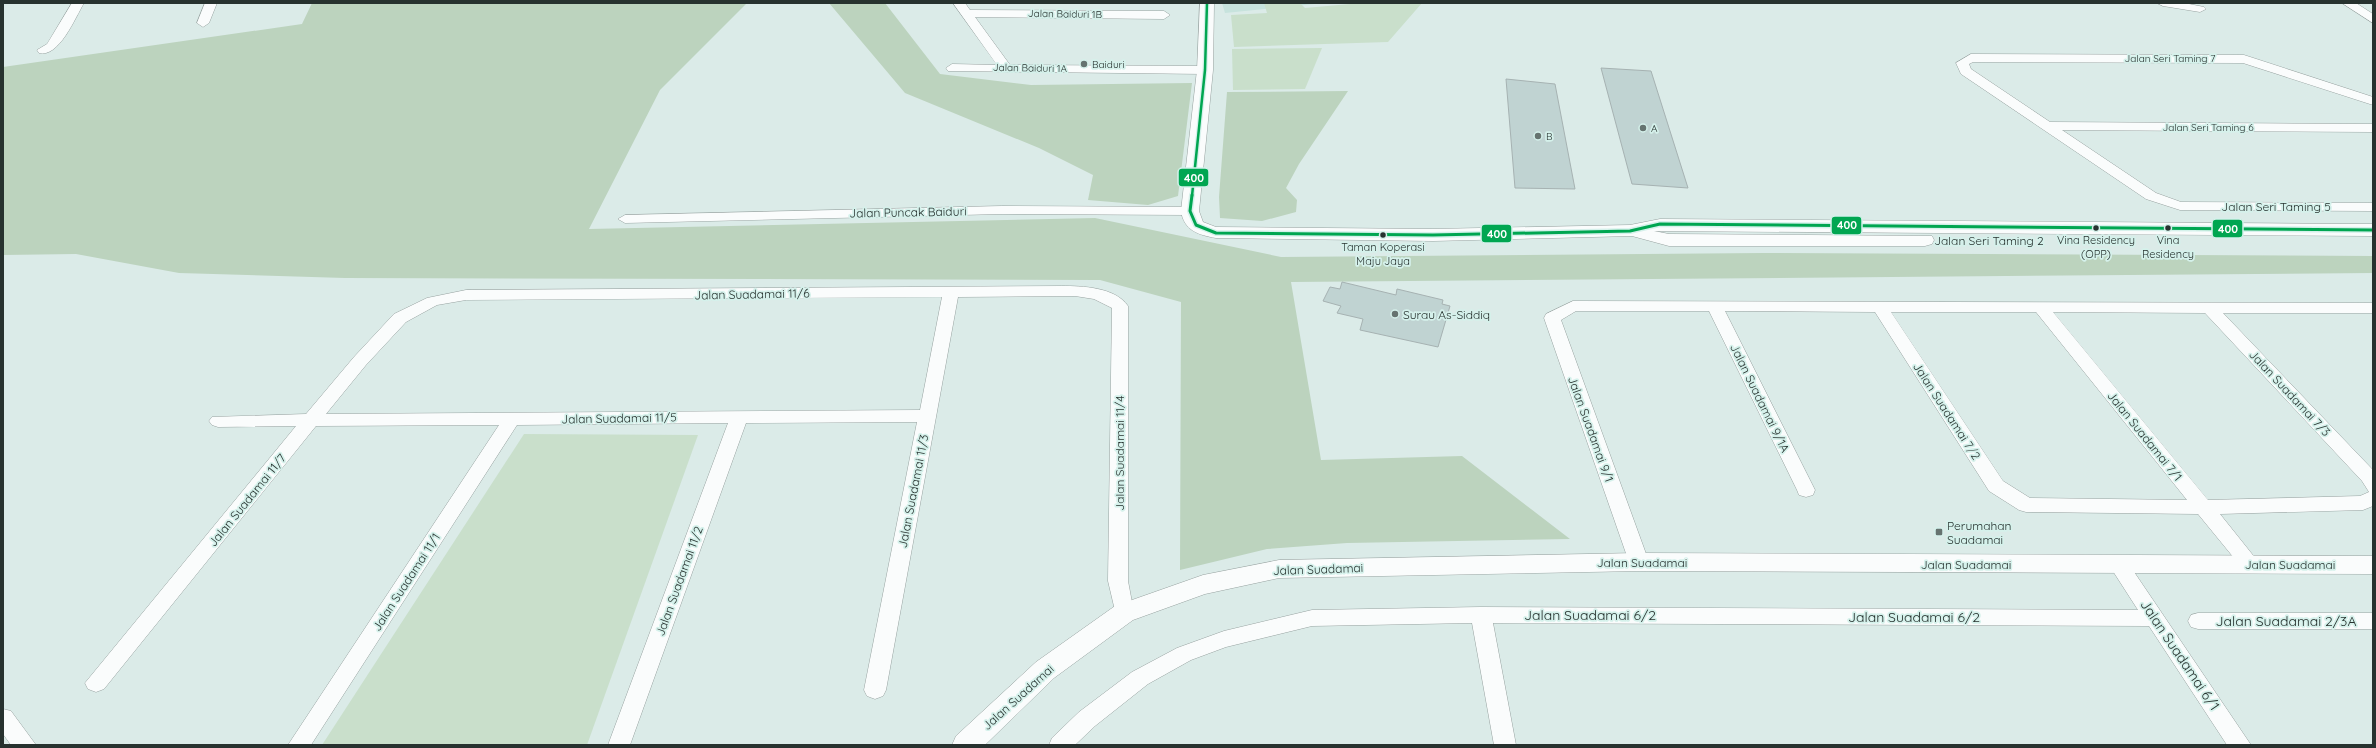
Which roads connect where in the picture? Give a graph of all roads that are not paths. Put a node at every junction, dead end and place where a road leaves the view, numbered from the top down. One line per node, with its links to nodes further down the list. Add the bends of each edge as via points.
1 (78, 3): 12 (street, via 52,46)
2 (211, 3): 11 (street)
3 (958, 3): 8 (street)
4 (1207, 3): 16 (street)
5 (2163, 3): 7 (street)
6 (2348, 3): 10 (street)
7 (2200, 9)
8 (966, 13): 9 (street, Jalan Baiduri 1B); 15 (street)
9 (1164, 15)
10 (2373, 19)
11 (203, 24)
12 (43, 50)
13 (1962, 63): 17 (street, Jalan Seri Taming 7, via 1971,58 2244,59); 18 (street, Jalan Seri Taming 5, via 1965,71)
14 (952, 68): 15 (street, Jalan Baiduri 1A)
15 (1006, 68): 16 (street, Jalan Baiduri 1A)
16 (1205, 70): 21 (street)
17 (2373, 102)
18 (2044, 126): 19 (street, Jalan Seri Taming 6); 20 (street, Jalan Seri Taming 5, via 2151,196 2180,206)
19 (2373, 128)
20 (2373, 207)
21 (1190, 211): 22 (street, Jalan Puncak Baiduri, via 1002,210); 24 (street, Jalan Seri Taming 2, via 1190,220 1195,226 1222,234 1433,235)
22 (625, 219)
23 (2373, 230): 24 (street, Jalan Seri Taming 2, via 1660,224)
24 (1630, 231): 25 (street, Jalan Seri Taming 2, via 1669,240)
25 (2373, 244)
26 (951, 292): 27 (street, Jalan Suadamai 11/6, via 1093,293); 33 (street, Jalan Suadamai 11/6, via 466,295 433,301); 34 (street, Jalan Suadamai 11/3)
27 (1109, 297): 47 (street, Jalan Suadamai 11/4, via 1120,306 1118,581)
28 (1714, 306): 29 (street); 40 (street, Jalan Suadamai 9/1A); 43 (street, Jalan Suadamai 9/1, via 1572,306 1552,318)
29 (1879, 306): 30 (street); 42 (street, Jalan Suadamai 7/2, via 1996,486 2026,505)
30 (2040, 307): 31 (street); 42 (street, Jalan Suadamai 7/1)
31 (2210, 308): 32 (street); 39 (street, Jalan Suadamai 7/3)
32 (2373, 309)
33 (400, 318): 38 (street, Jalan Suadamai 11/7, via 360,361)
34 (927, 416): 35 (street, Jalan Suadamai 11/5); 53 (street, Jalan Suadamai 11/3)
35 (740, 417): 36 (street, Jalan Suadamai 11/5); 57 (street, Jalan Suadamai 11/2)
36 (512, 419): 38 (street, Jalan Suadamai 11/5); 56 (street, Jalan Suadamai 11/1)
37 (218, 421): 38 (street, Jalan Suadamai 11/5)
38 (311, 422): 52 (street, Jalan Suadamai 11/7)
39 (2371, 482)
40 (1806, 490)
41 (2373, 498): 42 (street, via 2363,503)
42 (2202, 507): 44 (street, Jalan Suadamai 7/1)
43 (1639, 562): 45 (street, Jalan Suadamai); 47 (street, Jalan Suadamai, via 1279,568 1203,585)
44 (2250, 564): 45 (street, Jalan Suadamai); 46 (street, Jalan Suadamai)
45 (2119, 565): 49 (street, Jalan Suadamai 6/1)
46 (2373, 565)
47 (1124, 613): 58 (street, Jalan Suadamai, via 1046,670)
48 (1481, 615): 49 (street, Jalan Suadamai 6/2); 59 (street, Jalan Suadamai 6/2, via 1312,618 1224,639 1184,654 1140,678 1087,719); 60 (street)
49 (2155, 618): 61 (street, Jalan Suadamai 6/1)
50 (2198, 621): 51 (street, Jalan Suadamai 2/3A)
51 (2373, 621)
52 (96, 684)
53 (875, 690)
54 (3, 718): 55 (street)
55 (25, 745)
56 (299, 745)
57 (619, 745)
58 (966, 745)
59 (1060, 745)
60 (1505, 745)
61 (2240, 745)

